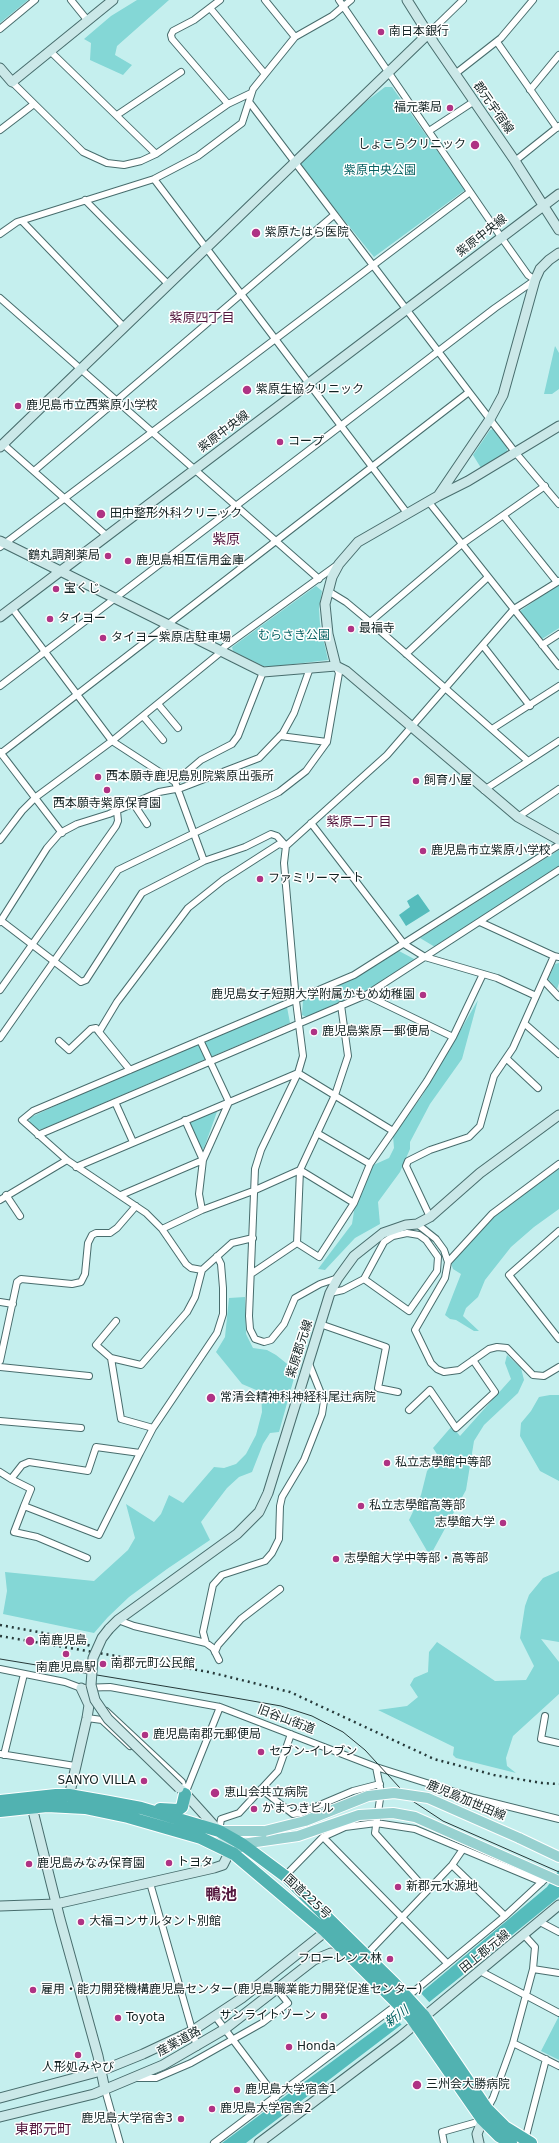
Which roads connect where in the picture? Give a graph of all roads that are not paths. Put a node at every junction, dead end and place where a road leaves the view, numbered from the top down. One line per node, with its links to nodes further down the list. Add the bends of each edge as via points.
1 (35, 0): 14 (street)
2 (71, 0): 13 (street)
3 (113, 0): 13 (street)
4 (220, 0): 12 (street)
5 (265, 0): 16 (street)
6 (339, 0): 11 (street)
7 (351, 0): 11 (street)
8 (407, 0): 15 (street, 郡元宇宿線)
9 (463, 0): 15 (street)
10 (533, 0): 17 (street)
11 (344, 6): 16 (street, via 332,16); 22 (street)
12 (210, 8): 23 (street); 31 (street, via 194,20 173,30 171,35)
13 (88, 21): 18 (street)
14 (0, 29)
15 (428, 34): 22 (street); 24 (street, 郡元宇宿線)
16 (295, 37): 23 (street)
17 (497, 42): 24 (street); 26 (street)
18 (50, 52): 25 (street); 32 (street)
19 (559, 55): 26 (street)
20 (0, 68): 25 (street)
21 (181, 72): 32 (street)
22 (389, 72): 35 (street); 38 (street)
23 (265, 74): 27 (street)
24 (454, 74): 28 (street, 郡元宇宿線)
25 (12, 82): 30 (street)
26 (530, 90): 33 (street)
27 (251, 93): 29 (street); 31 (street)
28 (473, 102): 35 (street); 37 (street, 郡元宇宿線)
29 (250, 103): 38 (street); 39 (street, via 242,123 198,156)
30 (34, 104): 34 (street); 36 (street, via 84,152 99,160 124,165)
31 (228, 104): 36 (street)
32 (117, 115): 36 (street)
33 (558, 127): 37 (street)
34 (0, 130)
35 (429, 131): 40 (street)
36 (156, 154)
37 (514, 161): 43 (street, 郡元宇宿線)
38 (295, 163): 44 (street); 49 (street)
39 (154, 179): 42 (street); 49 (street)
40 (470, 192): 48 (street); 51 (street)
41 (559, 194): 43 (street, 紫原中央線)
42 (85, 200): 45 (street); 53 (street)
43 (543, 206): 46 (street, 郡元宇宿線); 48 (street, 紫原中央線)
44 (334, 215): 51 (street); 54 (street)
45 (22, 222): 47 (street); 57 (street)
46 (559, 230)
47 (0, 234)
48 (501, 236): 52 (street, via 528,275); 56 (street, 紫原中央線)
49 (206, 248): 53 (street); 54 (street)
50 (559, 253): 52 (street, via 540,269)
51 (373, 266): 56 (street); 58 (street)
52 (535, 280): 59 (street); 64 (street, via 503,395)
53 (168, 284): 57 (street)
54 (241, 294): 58 (street); 63 (street)
55 (0, 298): 60 (street)
56 (407, 309): 59 (street); 61 (street, 紫原中央線)
57 (124, 327): 60 (street)
58 (275, 339): 61 (street); 67 (street)
59 (439, 352): 62 (street); 65 (street)
60 (81, 369): 63 (street); 68 (street)
61 (308, 383): 65 (street); 71 (street, 紫原中央線)
62 (469, 392): 64 (street); 70 (street)
63 (117, 400): 67 (street); 72 (street)
64 (490, 419): 69 (street); 74 (street)
65 (341, 426): 70 (street); 78 (street)
66 (559, 426): 69 (street)
67 (152, 432): 71 (street); 75 (street)
68 (2, 446): 72 (street)
69 (515, 452): 73 (street); 74 (street)
70 (372, 468): 79 (street); 82 (street)
71 (195, 469): 78 (street); 81 (street, 紫原中央線)
72 (34, 471): 75 (street)
73 (545, 486): 77 (street); 80 (street)
74 (438, 496): 76 (street)
75 (64, 498): 81 (street); 83 (street)
76 (428, 501): 79 (street); 84 (street)
77 (559, 504)
78 (236, 506): 82 (street); 91 (street)
79 (407, 513): 85 (street, via 358,542)
80 (504, 516): 84 (street); 89 (street)
81 (107, 536): 86 (street, 紫原中央線)
82 (276, 542): 88 (street); 96 (street)
83 (2, 544): 86 (street)
84 (462, 544): 87 (street); 95 (street)
85 (339, 564): 88 (street); 90 (street)
86 (61, 571): 91 (street); 92 (street, 紫原中央線)
87 (488, 577): 93 (street); 102 (street)
88 (319, 579): 101 (street)
89 (558, 582): 93 (street)
90 (328, 591): 95 (street); 103 (street, via 325,604 326,620)
91 (114, 598): 96 (street); 100 (street)
92 (12, 608): 94 (street, 紫原中央線); 100 (street)
93 (514, 609): 98 (street); 99 (street)
94 (0, 617)
95 (370, 622): 102 (street)
96 (167, 625): 101 (street); 110 (street)
97 (559, 634): 98 (street)
98 (542, 645): 104 (street)
99 (484, 647): 109 (street); 112 (street)
100 (44, 652): 107 (street); 110 (street)
101 (221, 652): 106 (street); 111 (street)
102 (406, 654): 109 (street)
103 (336, 666): 105 (street); 115 (street, via 346,671); 121 (street, via 339,673)
104 (559, 666)
105 (310, 668): 106 (street); 117 (street, via 294,712)
106 (263, 672): 124 (street, via 238,736 232,744 201,760)
107 (0, 686)
108 (559, 686): 112 (street)
109 (446, 689): 115 (street); 116 (street)
110 (77, 694): 119 (street); 122 (street)
111 (158, 704): 113 (street); 114 (street)
112 (530, 706): 116 (street)
113 (143, 716): 118 (street); 119 (street)
114 (178, 728)
115 (412, 728): 126 (street); 131 (street, via 387,755)
116 (492, 729): 123 (street)
117 (280, 736): 121 (street); 124 (street, via 259,758 181,788)
118 (163, 740)
119 (112, 741): 124 (street); 127 (street)
120 (559, 741): 123 (street)
121 (327, 742): 134 (street, via 306,771 279,792)
122 (0, 753): 127 (street)
123 (528, 761): 126 (street)
124 (176, 785): 128 (street); 134 (street)
125 (559, 789): 130 (street)
126 (484, 790): 130 (street)
127 (36, 797): 133 (street); 135 (street, via 22,810)
128 (133, 803): 129 (street); 132 (street)
129 (117, 811): 133 (street, via 77,824); 144 (street, via 116,826)
130 (518, 817): 136 (street)
131 (311, 823): 138 (street); 143 (street)
132 (147, 824)
133 (62, 833): 141 (street, via 47,848)
134 (194, 833): 139 (street); 147 (street, via 118,870)
135 (0, 840)
136 (559, 840)
137 (559, 845): 143 (street)
138 (286, 846): 139 (street, via 277,836 271,834 245,847); 154 (street, via 284,863); 158 (street, via 279,844 222,880 188,908 117,1002)
139 (204, 860): 147 (street, via 142,893 86,980 81,982)
140 (559, 870): 142 (street)
141 (0, 921): 144 (street)
142 (480, 922): 145 (street); 146 (street)
143 (404, 944): 145 (street); 154 (street, via 354,975)
144 (31, 945): 147 (street); 150 (street)
145 (425, 957): 148 (street); 151 (street)
146 (556, 957): 149 (street)
147 (53, 961): 160 (street)
148 (483, 974): 152 (street); 159 (street)
149 (544, 981): 152 (street); 153 (street)
150 (0, 990)
151 (366, 995): 155 (street); 159 (street)
152 (536, 996): 157 (street)
153 (559, 997)
154 (296, 1001): 156 (street); 161 (street)
155 (341, 1005): 156 (street); 169 (street, via 348,1056)
156 (300, 1022): 165 (street); 167 (street, via 303,1056)
157 (525, 1024): 163 (street); 164 (street)
158 (99, 1032): 162 (street, via 96,1028 91,1028 69,1050); 166 (street)
159 (453, 1037): 174 (street)
160 (0, 1038)
161 (200, 1040): 165 (street); 166 (street)
162 (59, 1041)
163 (559, 1054)
164 (506, 1059): 168 (street); 192 (street, via 494,1076 480,1126 475,1132 408,1161 406,1166)
165 (210, 1061): 170 (street); 171 (street)
166 (130, 1070): 176 (street, via 33,1111 22,1120)
167 (298, 1073): 169 (street); 171 (street); 184 (street, via 261,1150 255,1170)
168 (538, 1088)
169 (335, 1095): 174 (street); 175 (street)
170 (115, 1102): 176 (street); 177 (street)
171 (228, 1102): 173 (street); 179 (street)
172 (558, 1117): 192 (street, 紫原郡元線, via 480,1173)
173 (185, 1120): 177 (street); 179 (street)
174 (393, 1131): 180 (street)
175 (317, 1133): 180 (street); 183 (street)
176 (38, 1135): 178 (street)
177 (133, 1142): 182 (street)
178 (67, 1160): 182 (street); 185 (street)
179 (203, 1160): 186 (street); 190 (street, via 199,1194)
180 (370, 1164): 188 (street)
181 (559, 1164): 199 (street, via 492,1214)
182 (76, 1166): 186 (street)
183 (300, 1170): 184 (street); 188 (street); 197 (street)
184 (253, 1191): 190 (street); 196 (street)
185 (6, 1195): 187 (street); 191 (street)
186 (121, 1195): 189 (street)
187 (0, 1200)
188 (354, 1203): 197 (street, via 319,1257)
189 (136, 1206): 194 (street); 206 (street, via 110,1233 92,1235 88,1243 85,1274 81,1282 72,1284 21,1279 17,1282)
190 (202, 1210): 194 (street)
191 (20, 1216)
192 (430, 1217): 193 (street, 紫原郡元線)
193 (417, 1224): 199 (street, via 436,1239 444,1250); 202 (street, 紫原郡元線, via 390,1229 374,1238 354,1256)
194 (162, 1229): 200 (street, via 186,1264)
195 (559, 1232): 209 (street, via 509,1275)
196 (253, 1238): 198 (street, via 232,1243); 201 (street)
197 (297, 1243): 201 (street)
198 (217, 1256): 200 (street); 221 (street, via 221,1264 223,1288 222,1314 217,1333)
199 (448, 1262): 211 (street, via 445,1278 416,1325 416,1337 431,1363 444,1372 459,1370)
200 (202, 1270): 210 (street, via 195,1297 187,1312 141,1365)
201 (251, 1274): 202 (street, via 250,1329 255,1339 264,1342 271,1340 284,1324 295,1298 320,1284)
202 (338, 1278): 204 (street, 紫原郡元線)
203 (364, 1279): 203 (street, via 384,1242 393,1236 406,1233 419,1235 426,1240 438,1257 437,1271 409,1311); 204 (street, via 343,1290)
204 (330, 1293): 208 (street, 紫原郡元線)
205 (0, 1302): 206 (street)
206 (13, 1304): 212 (street)
207 (116, 1321): 210 (street, via 96,1345)
208 (320, 1324): 213 (street, 紫原郡元線); 217 (street, via 386,1347 378,1388)
209 (559, 1339)
210 (111, 1358): 221 (street, via 121,1419)
211 (473, 1360): 215 (street, via 489,1349 500,1347 507,1348 533,1375 544,1376); 218 (street, via 495,1392 456,1428 430,1390)
212 (0, 1361)
213 (308, 1361): 228 (street, 紫原郡元線, via 268,1493 259,1512 237,1534); 229 (street, via 324,1401 322,1414 304,1460 282,1497 279,1539 265,1561 217,1579 213,1585 204,1624)
214 (0, 1367): 216 (street)
215 (559, 1367)
216 (89, 1376)
217 (398, 1392)
218 (409, 1410)
219 (0, 1420): 220 (street)
220 (82, 1428)
221 (153, 1428): 222 (street)
222 (140, 1453): 224 (street, via 96,1446 88,1471 29,1462 22,1465); 225 (street, via 99,1535)
223 (0, 1472): 224 (street)
224 (11, 1479): 225 (street, via 31,1489)
225 (24, 1506): 226 (street, via 14,1532 37,1537)
226 (87, 1558)
227 (280, 1589): 230 (street, via 241,1619)
228 (118, 1620): 229 (street); 248 (street, 紫原郡元線, bridge, via 98,1647 92,1666 91,1685 95,1700 108,1719)
229 (206, 1643): 230 (street)
230 (215, 1652): 231 (street)
231 (219, 1660)
232 (0, 1669): 233 (street, 旧谷山街道)
233 (24, 1674): 234 (street, 旧谷山街道, via 65,1682); 242 (street)
234 (81, 1688): 235 (street); 236 (street, 旧谷山街道, via 110,1687)
235 (89, 1705): 238 (street); 241 (street, via 99,1702)
236 (220, 1707): 239 (street, 旧谷山街道); 248 (street)
237 (545, 1716): 240 (street, via 541,1739)
238 (87, 1718): 243 (street, via 102,1720); 244 (street)
239 (291, 1734): 245 (street, 旧谷山街道); 247 (street, via 278,1771)
240 (559, 1743)
241 (148, 1751): 243 (street); 248 (street, via 182,1782)
242 (2, 1754): 244 (street)
243 (142, 1758): 248 (street, via 177,1791)
244 (76, 1766): 250 (street)
245 (376, 1768): 246 (street); 255 (street, 旧谷山街道, via 474,1798)
246 (380, 1784): 247 (street, via 293,1814); 254 (street)
247 (261, 1789): 256 (street, via 239,1813 221,1819)
248 (182, 1791): 252 (highway, via 182,1807 178,1810); 256 (street)
249 (0, 1801): 250 (highway, 国道225号, via 47,1795)
250 (68, 1801): 251 (highway, 国道225号); 252 (highway, 国道225号); 259 (highway, 国道225号)
251 (32, 1807): 253 (highway, 国道225号); 266 (street)
252 (141, 1808): 256 (highway, 国道225号)
253 (0, 1811)
254 (377, 1818): 257 (street, via 345,1827); 258 (street, via 415,1829); 259 (main road, via 346,1819 298,1836); 263 (main road, via 393,1813 415,1817); 265 (street, via 376,1833)
255 (559, 1819)
256 (219, 1831): 259 (highway, 国道225号); 260 (main road, 鹿児島加世田線, bridge, via 265,1831 304,1821 368,1796 394,1793 428,1798)
257 (323, 1837): 262 (street); 270 (street)
258 (463, 1849): 261 (street); 263 (street)
259 (235, 1850): 262 (highway, 国道225号); 264 (street, via 223,1865); 273 (highway, 国道225号)
260 (559, 1857)
261 (452, 1865): 265 (street); 269 (street)
262 (285, 1876): 272 (highway, 国道225号)
263 (550, 1879): 269 (street)
264 (150, 1883): 266 (street); 289 (street)
265 (427, 1891): 270 (street)
266 (56, 1904): 268 (street); 295 (street)
267 (559, 1905): 271 (street, 田上郡元線)
268 (0, 1906)
269 (505, 1916): 278 (street)
270 (402, 1918): 276 (street); 278 (street)
271 (540, 1922): 274 (street); 275 (street, 田上郡元線)
272 (335, 1923): 273 (street, 産業道路); 276 (highway, 国道225号)
273 (326, 1931): 277 (highway, 国道225号); 286 (street, 産業道路, via 276,1972)
274 (559, 1932)
275 (524, 1936): 279 (street, via 535,1947); 280 (street, 田上郡元線)
276 (366, 1955): 284 (highway, 国道225号)
277 (350, 1956): 282 (street, 産業道路, via 344,1953 331,1953 314,1960); 284 (highway, 国道225号)
278 (447, 1963): 284 (street)
279 (533, 1970): 281 (street); 283 (street)
280 (480, 1971): 283 (street); 287 (street, 田上郡元線)
281 (559, 1973)
282 (277, 1989): 288 (street, 産業道路); 290 (street, via 288,2003)
283 (527, 1996): 285 (street); 291 (street)
284 (404, 2002): 287 (highway, 国道225号); 298 (street)
285 (559, 2013)
286 (215, 2016): 288 (street); 289 (street, 産業道路)
287 (418, 2017): 300 (highway, 国道225号); 305 (street, 田上郡元線)
288 (225, 2029): 290 (street); 292 (street, 産業道路)
289 (192, 2030): 292 (street); 295 (street, 産業道路, via 144,2054)
290 (234, 2040): 296 (street, via 156,2078); 298 (street)
291 (513, 2042): 293 (street); 300 (street, via 493,2098)
292 (197, 2047): 296 (street, 産業道路)
293 (546, 2059): 294 (street); 302 (street)
294 (559, 2066)
295 (101, 2070): 297 (street); 299 (street, 産業道路)
296 (133, 2078): 297 (street, 産業道路)
297 (105, 2090): 301 (street, 産業道路); 303 (street)
298 (276, 2097): 304 (street)
299 (0, 2098)
300 (483, 2116): 302 (highway, 国道225号); 306 (street, via 442,2132); 307 (street, via 477,2134); 308 (highway, 国道225号, via 499,2136)
301 (0, 2117)
302 (528, 2142)
303 (120, 2143)
304 (214, 2143)
305 (259, 2143)
306 (444, 2143)
307 (479, 2143)
308 (511, 2143)

